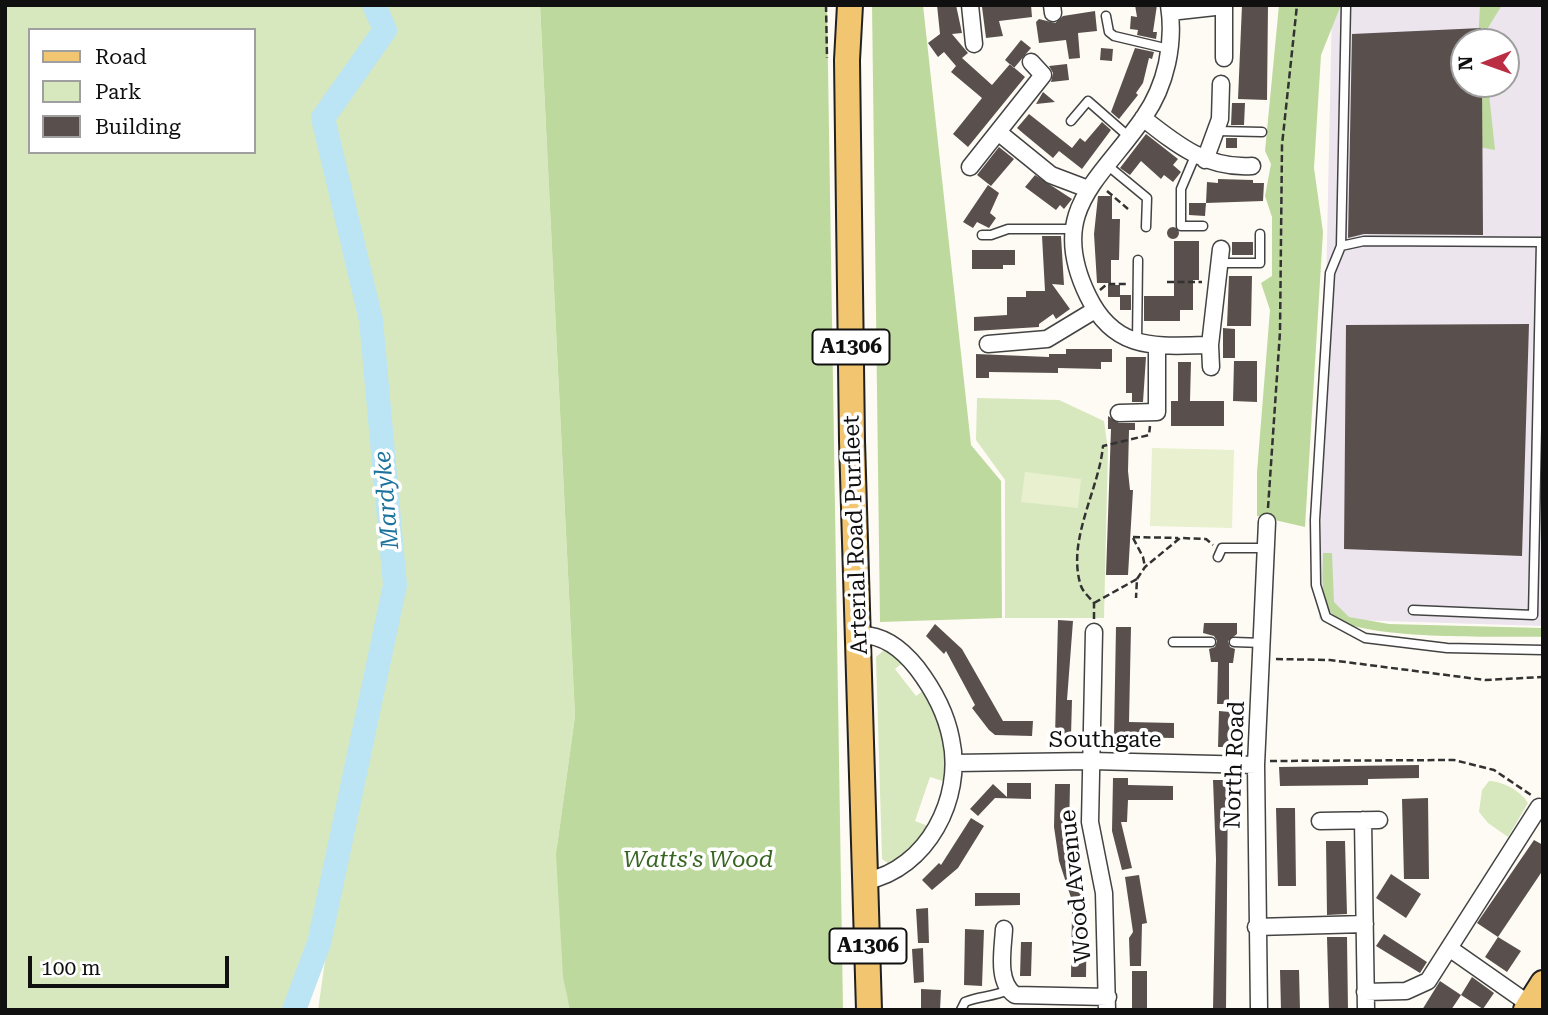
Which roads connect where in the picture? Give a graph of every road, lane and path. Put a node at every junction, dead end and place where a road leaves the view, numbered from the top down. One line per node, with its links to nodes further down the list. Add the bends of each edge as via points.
1 (970, 5): 8 (street)
2 (1297, 5): 45 (path, via 1282,145 1280,332)
3 (1346, 5): 31 (lane)
4 (844, 6): 56 (main road, Arterial Road Purfleet / A1306)
5 (1224, 6): 6 (street); 10 (street)
6 (1170, 9): 9 (street)
7 (1106, 16): 9 (lane, via 1114,36)
8 (974, 44)
9 (1169, 49): 13 (street, via 1161,84)
10 (1224, 58)
11 (1031, 62): 16 (street, via 1043,75)
12 (1221, 84): 15 (street)
13 (1143, 118): 18 (street); 19 (street)
14 (1071, 121): 18 (lane, via 1088,101)
15 (1217, 131): 17 (lane); 19 (street)
16 (998, 132): 22 (street); 23 (street, via 1051,174)
17 (1262, 132)
18 (1128, 136): 20 (street)
19 (1200, 158): 21 (street); 25 (lane, via 1181,189 1181,226)
20 (1105, 163): 23 (street); 26 (lane, via 1147,198)
21 (1252, 166)
22 (970, 167)
23 (1090, 185): 24 (path, via 1113,194); 27 (street)
24 (1128, 209)
25 (1203, 226)
26 (1146, 227)
27 (1073, 229): 29 (lane, via 1008,229); 37 (street, via 1075,254)
28 (1260, 234): 32 (lane, via 1261,263)
29 (982, 235)
30 (1542, 242): 31 (lane, via 1364,241); 54 (lane)
31 (1341, 246): 60 (lane, via 1330,273 1315,520 1316,585 1326,617 1365,638 1447,648)
32 (1221, 256): 35 (street)
33 (1138, 260): 38 (lane)
34 (1167, 282): 35 (path)
35 (1217, 282): 40 (street)
36 (1128, 284): 37 (path, via 1107,284)
37 (1093, 305): 38 (street, via 1113,331); 39 (street, via 1047,339)
38 (1137, 343): 41 (street)
39 (988, 344)
40 (1210, 345): 41 (street); 42 (street)
41 (1157, 346): 43 (street, via 1157,412)
42 (1211, 366)
43 (1150, 412): 44 (street); 52 (path, via 1149,435 1103,446 1078,552 1081,588)
44 (1119, 413)
45 (1268, 522): 47 (street, North Road)
46 (1180, 538): 48 (path, via 1206,540); 49 (path); 49 (path, via 1133,537)
47 (1266, 548): 48 (lane); 61 (street, North Road)
48 (1218, 554)
49 (1145, 567): 50 (path)
50 (1137, 579): 51 (path); 52 (path)
51 (1136, 598)
52 (1094, 603): 55 (path)
53 (1413, 610): 54 (lane)
54 (1538, 615)
55 (1094, 632): 63 (street, Wood Avenue)
56 (859, 635): 64 (street, via 886,640 902,651 926,680 947,721); 68 (main road, Arterial Road Purfleet / A1306)
57 (1173, 642): 58 (lane)
58 (1212, 642)
59 (1234, 642): 61 (lane)
60 (1543, 650)
61 (1262, 651): 62 (path, via 1485,680); 65 (street, North Road)
62 (1543, 677)
63 (1091, 761): 64 (street, Southgate); 65 (street, Southgate); 76 (street, Wood Avenue, via 1090,822 1104,893)
64 (954, 763): 68 (street, via 950,794 929,839 896,871)
65 (1256, 763): 66 (path, via 1454,760 1494,771); 70 (street, North Road)
66 (1537, 812): 72 (street)
67 (1320, 821): 69 (street, via 1371,820)
68 (866, 881): 77 (main road, Arterial Road Purfleet / A1306)
69 (1364, 924): 70 (street); 74 (street)
70 (1256, 927): 79 (street, North Road)
71 (1004, 929): 73 (street, via 1003,976)
72 (1449, 948): 74 (street, via 1428,981 1406,991); 75 (street)
73 (1008, 990): 76 (street, via 1015,995); 78 (lane, via 977,996)
74 (1366, 992): 80 (street)
75 (1533, 999)
76 (1107, 1003)
77 (869, 1010)
78 (961, 1010)
79 (1259, 1010)
80 (1366, 1010)

